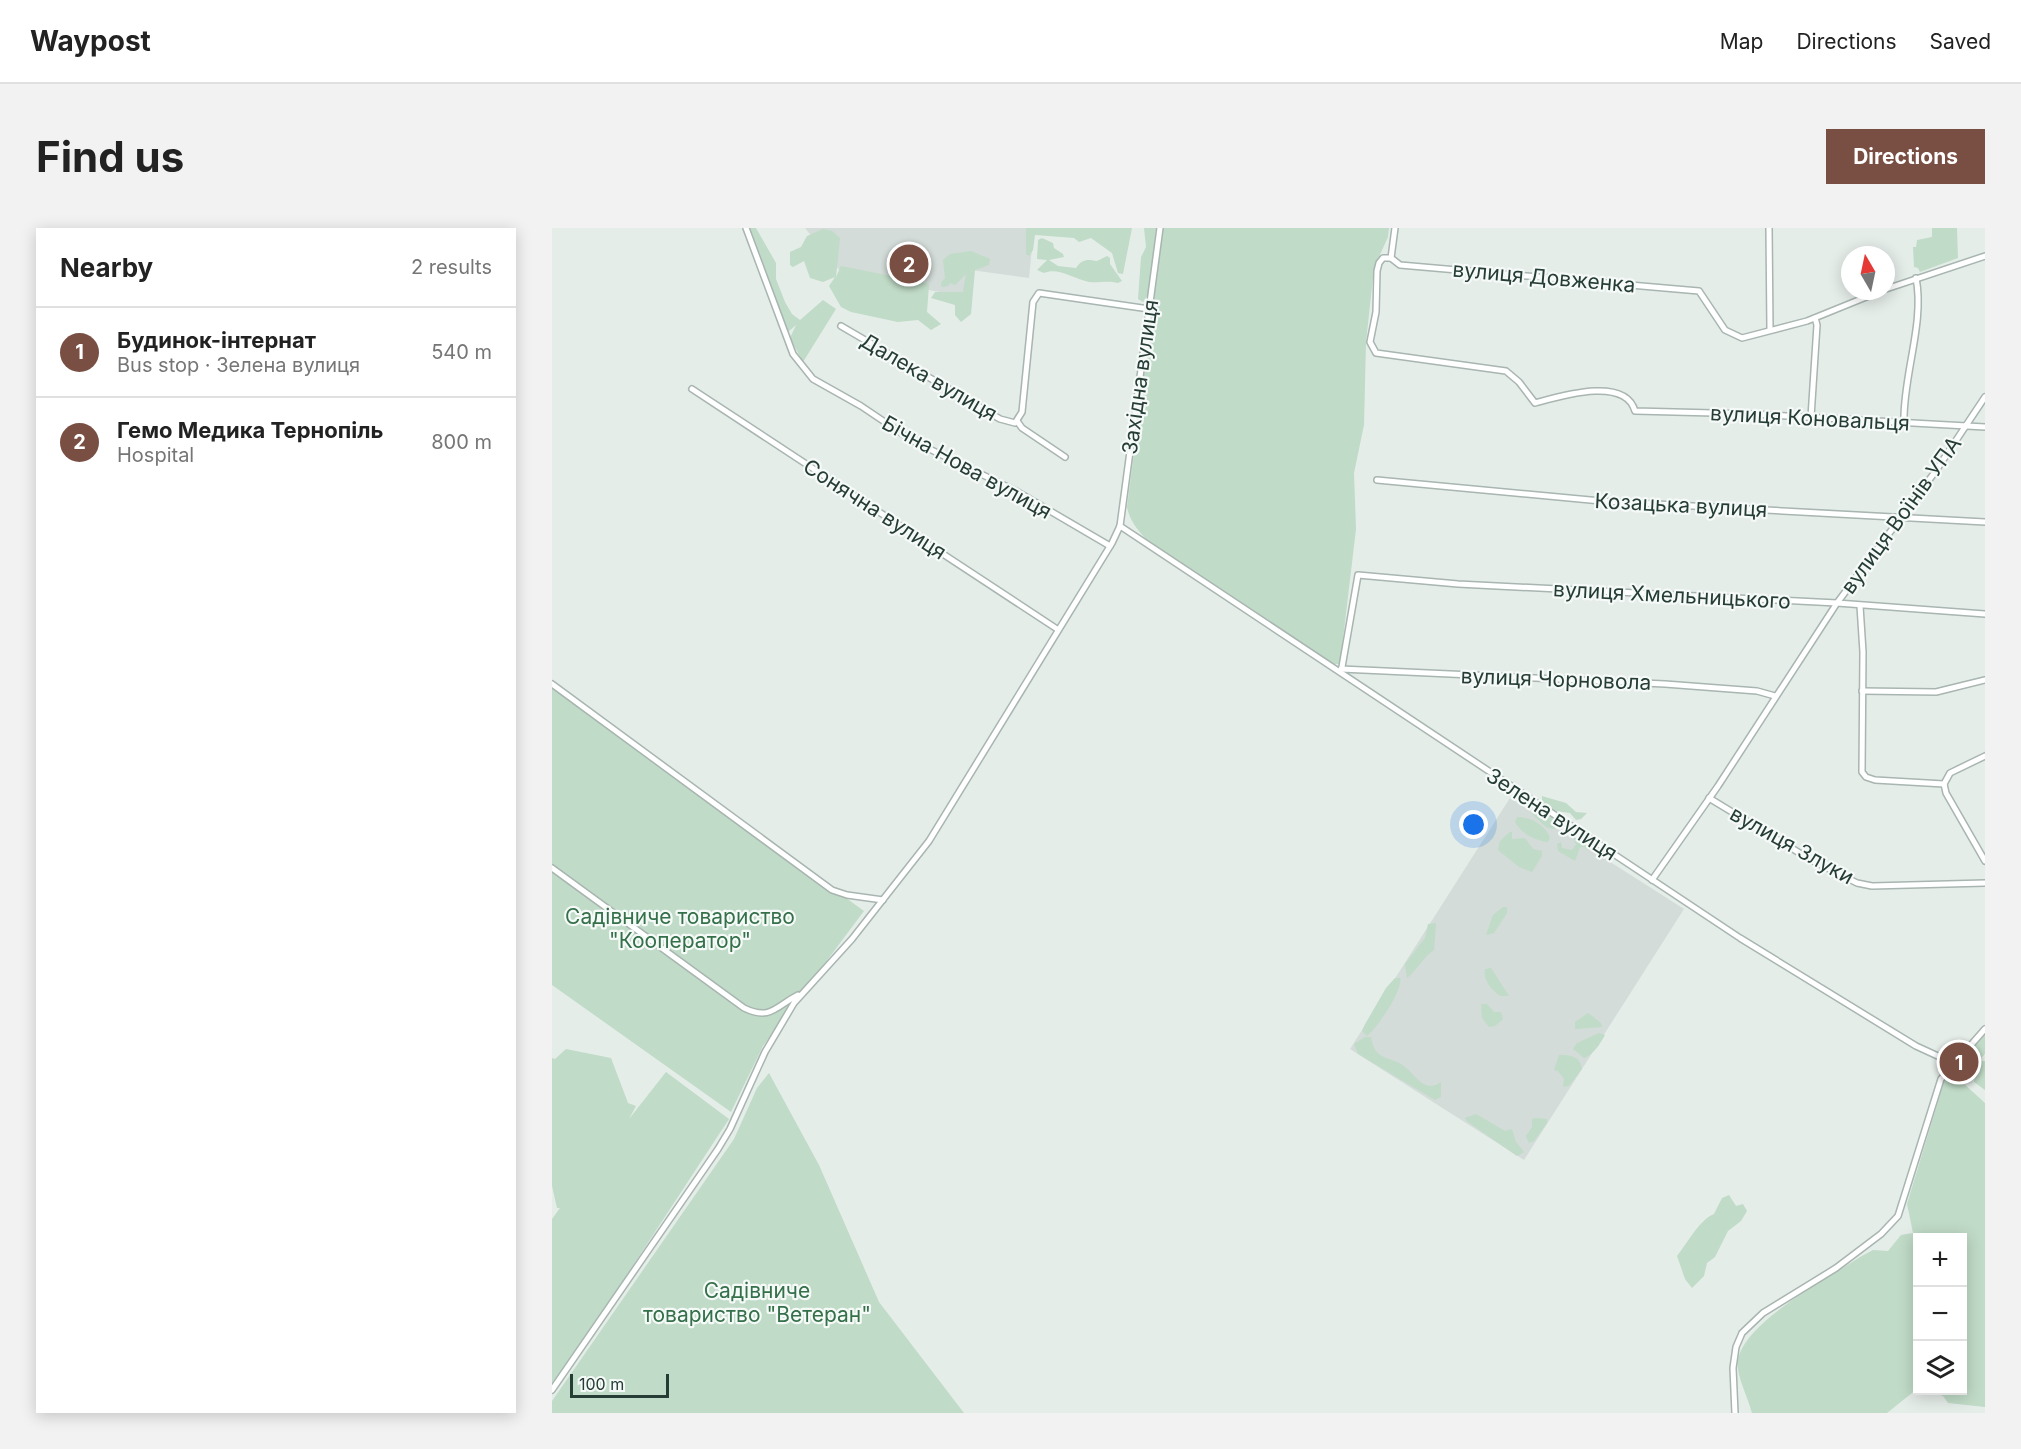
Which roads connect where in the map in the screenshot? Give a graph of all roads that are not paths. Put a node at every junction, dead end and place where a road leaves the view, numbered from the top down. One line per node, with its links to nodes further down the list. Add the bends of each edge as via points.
1 (746, 228): 26 (street, Бічна Нова вулиця, via 793,354 813,379 913,441 1016,491)
2 (1160, 228): 10 (street, Західна вулиця)
3 (1395, 228): 6 (street)
4 (1769, 228): 13 (street)
5 (1985, 256): 7 (street)
6 (1391, 258): 13 (street, вулиця Довженка, via 1400,265 1699,291 1731,335 1752,338); 16 (street, вулиця Коновальця, via 1383,258 1379,263 1370,342 1376,353 1506,371 1534,403 1563,395 1615,391 1623,394 1635,411)
7 (1916, 278): 8 (street); 18 (street, via 1915,326)
8 (1895, 286)
9 (1859, 300): 11 (street)
10 (1149, 309): 17 (street, Далека вулиця, via 1039,293 1034,302 1023,412); 25 (street, Західна вулиця)
11 (1815, 318): 13 (street); 16 (street)
12 (841, 326): 17 (street, Далека вулиця, via 1000,419)
13 (1770, 329)
14 (692, 389): 30 (street, Сонячна вулиця)
15 (1985, 397): 19 (street, вулиця Воїнів УПА)
16 (1811, 417): 18 (street, вулиця Коновальця)
17 (1017, 421): 21 (street, Далека вулиця)
18 (1904, 421): 19 (street, вулиця Коновальця)
19 (1967, 426): 20 (street, вулиця Коновальця); 23 (street, вулиця Воїнів УПА)
20 (1985, 427)
21 (1065, 457)
22 (1377, 480): 23 (street, Козацька вулиця, via 1601,501)
23 (1901, 517): 24 (street, Козацька вулиця); 27 (street, вулиця Воїнів УПА)
24 (1985, 522)
25 (1120, 526): 26 (street, Західна вулиця); 31 (street, Зелена вулиця)
26 (1110, 546): 30 (street, Західна вулиця)
27 (1837, 603): 28 (street, вулиця Хмельницького); 31 (street, вулиця Хмельницького, via 1458,584 1358,575); 35 (street, вулиця Воїнів УПА)
28 (1860, 606): 29 (street, вулиця Хмельницького); 34 (street)
29 (1985, 614)
30 (1057, 629): 43 (street, Західна вулиця, via 929,841)
31 (1340, 670): 35 (street, вулиця Чорновола, via 1665,684 1757,691); 41 (street, Зелена вулиця)
32 (1985, 680): 34 (street, via 1936,692)
33 (552, 684): 43 (street, via 832,890)
34 (1862, 691): 37 (street, via 1861,765 1866,777)
35 (1774, 696): 38 (street, вулиця Воїнів УПА)
36 (1985, 756): 37 (street, via 1950,773)
37 (1944, 784): 39 (street)
38 (1709, 798): 41 (street, вулиця Воїнів УПА); 42 (street, вулиця Злуки, via 1810,860 1857,883)
39 (1985, 861)
40 (552, 868): 44 (street, via 744,1008 758,1014 769,1013)
41 (1652, 880): 46 (street, Зелена вулиця, via 1916,1046)
42 (1985, 883)
43 (883, 900): 44 (street, Західна вулиця)
44 (800, 994): 47 (street, via 765,1052 718,1149)
45 (1985, 1029): 46 (street)
46 (1953, 1064): 48 (street, via 1941,1079 1898,1216 1854,1255 1763,1313 1742,1333 1733,1368)
47 (552, 1390)
48 (1735, 1413)

